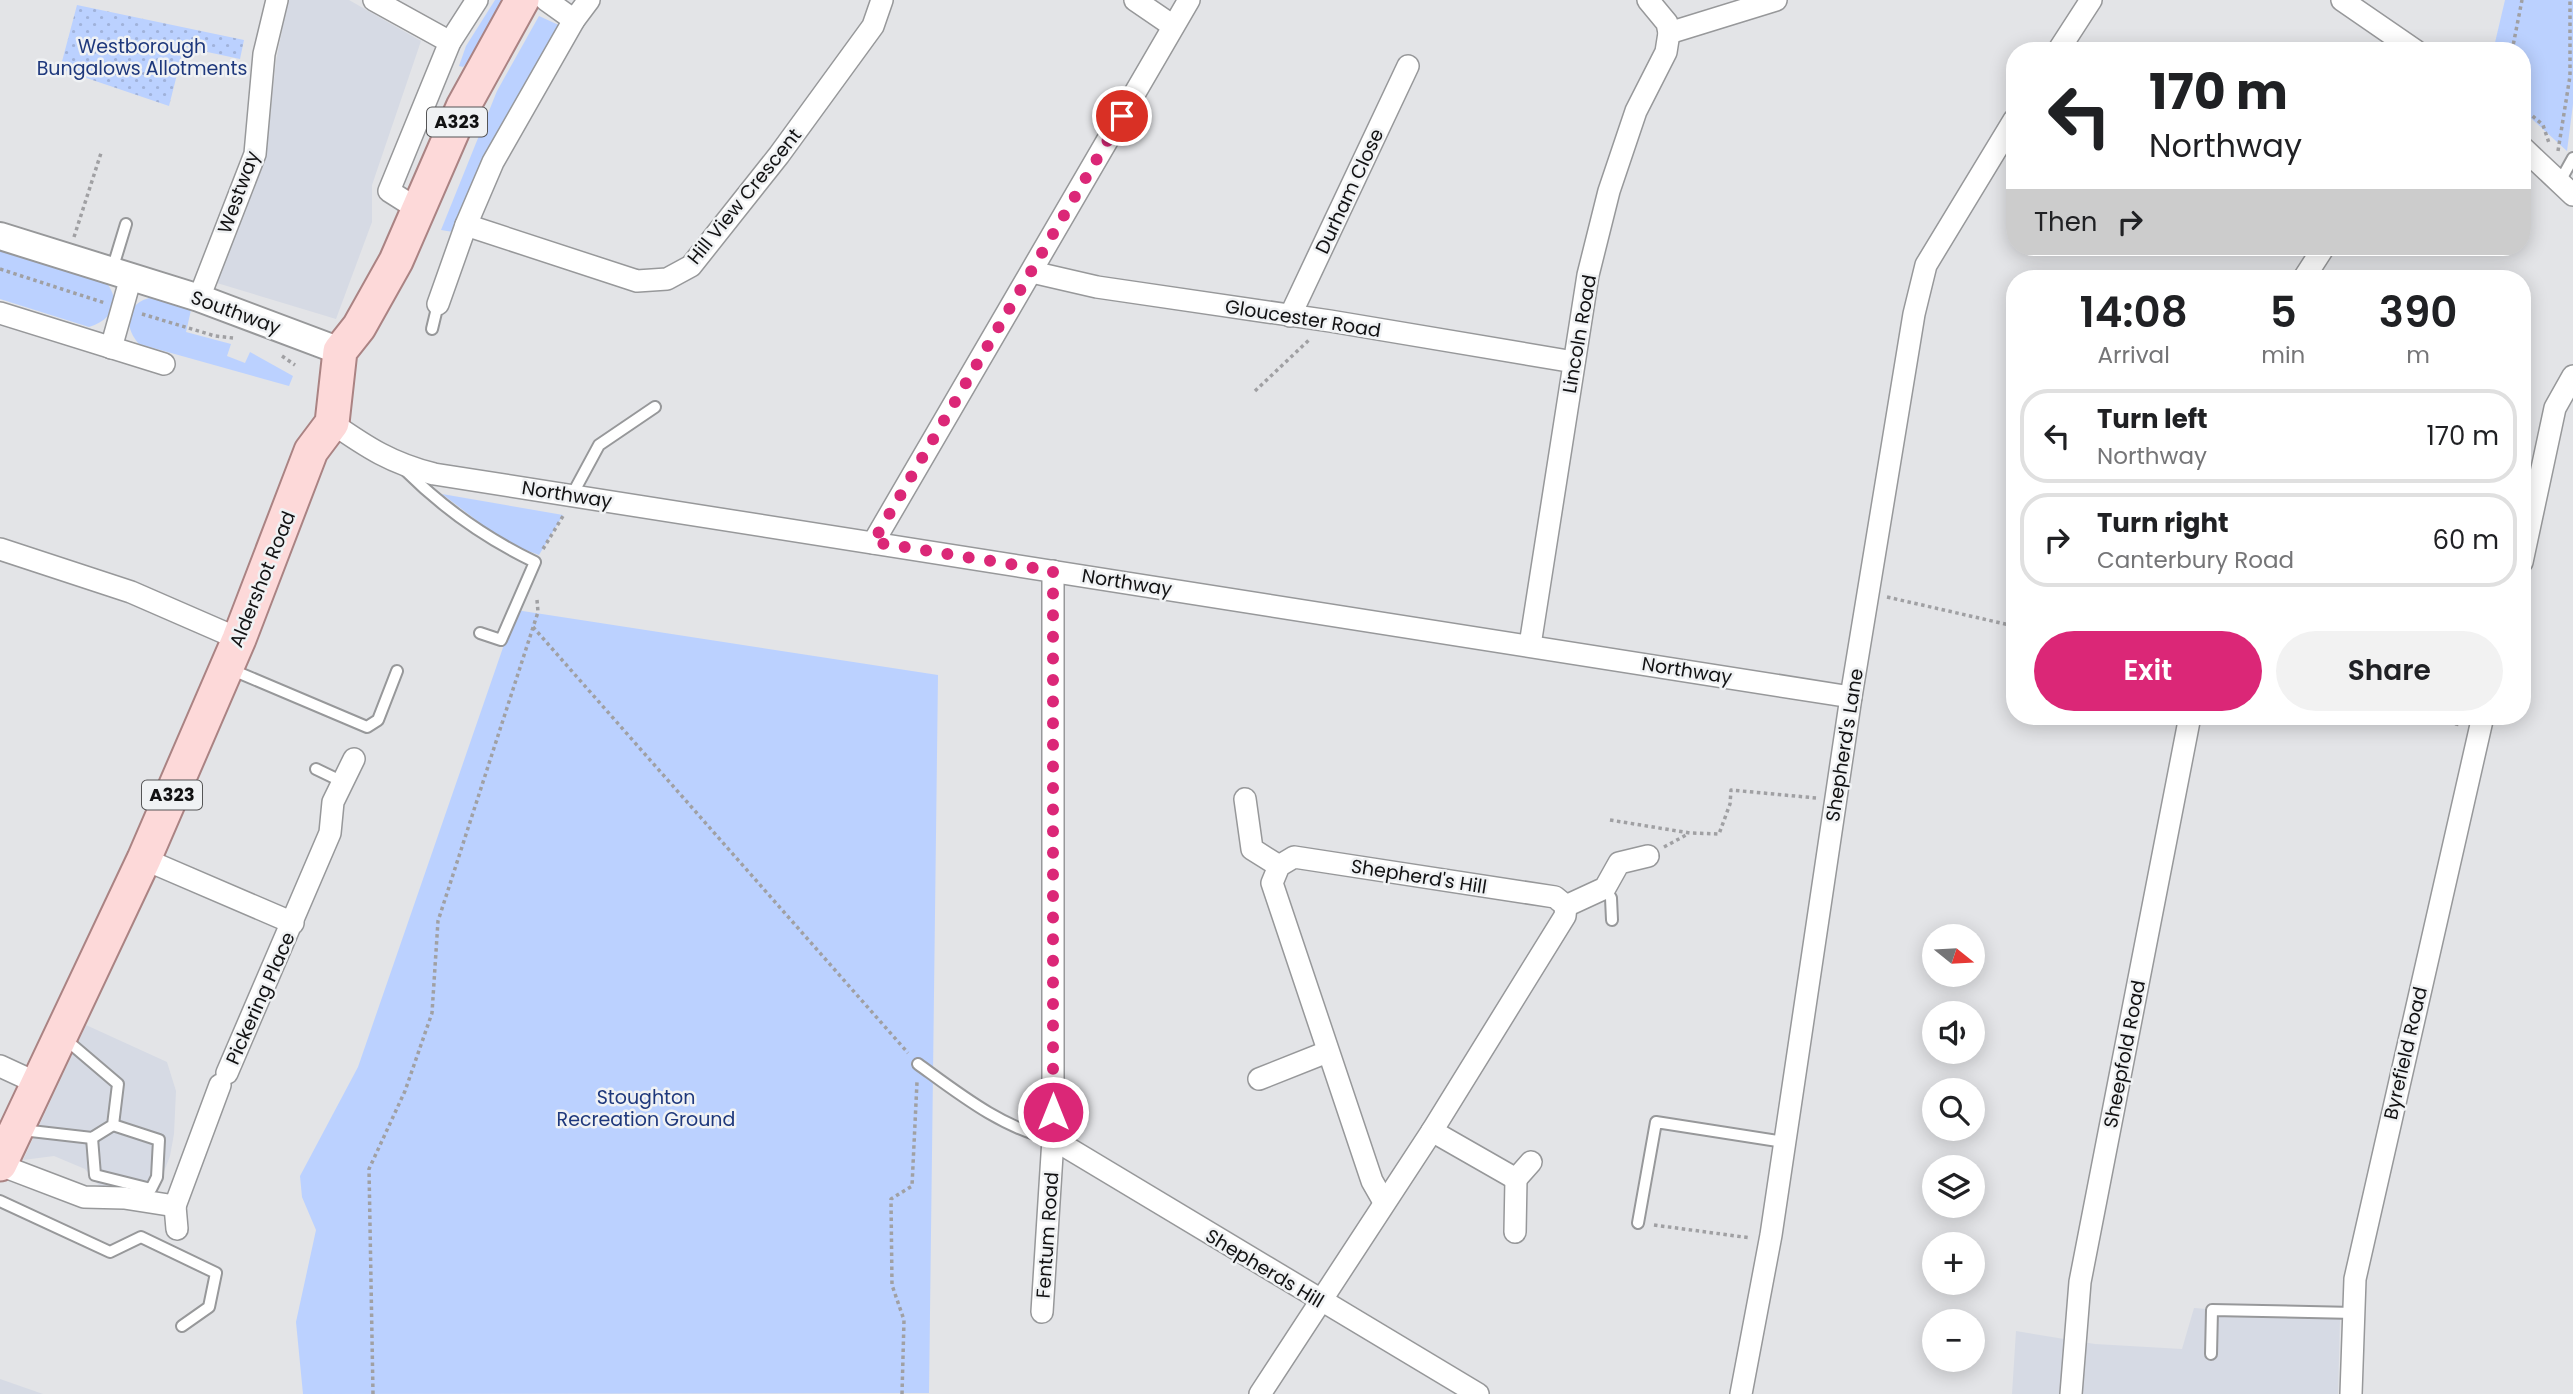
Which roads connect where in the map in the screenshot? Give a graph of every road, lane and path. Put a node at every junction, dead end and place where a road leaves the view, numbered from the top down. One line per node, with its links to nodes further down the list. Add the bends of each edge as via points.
1 (277, 0): 37 (street, Westway, via 264,54 255,154)
2 (374, 0): 19 (street)
3 (477, 0): 19 (street)
4 (522, 0): 29 (main road, A323, via 463,107)
5 (546, 0): 16 (street)
6 (589, 0): 16 (street)
7 (882, 0): 31 (street, Hill View Crescent, via 873,26 779,155 691,266 667,279 637,281)
8 (1135, 0): 17 (street)
9 (1189, 0): 17 (street)
10 (1648, 0): 18 (street, via 1667,23)
11 (1776, 0): 18 (street)
12 (2091, 0): 20 (street)
13 (2342, 0): 21 (street)
14 (2522, 0): 22 (path)
15 (2571, 0): 28 (path)
16 (574, 20): 31 (street, via 492,162)
17 (1173, 26): 35 (street)
18 (1669, 33): 48 (street, Lincoln Road, via 1666,52 1636,111 1609,191 1588,275)
19 (450, 42): 29 (street, via 389,191)
20 (2064, 42)
21 (2403, 42)
22 (2514, 42)
23 (1408, 66): 41 (street, Durham Close)
24 (2006, 133): 62 (street, Shepherd's Lane, via 1926,265 1914,313)
25 (102, 153): 33 (path)
26 (2531, 156): 28 (street)
27 (2573, 158): 28 (lane)
28 (2562, 185)
29 (419, 209): 46 (main road, A323, via 396,261)
30 (126, 224): 36 (lane)
31 (466, 225): 38 (street)
32 (0, 236): 33 (street, Southway)
33 (67, 257): 36 (street, Southway)
34 (0, 269): 39 (path)
35 (1032, 272): 41 (street, Gloucester Road, via 1097,287); 58 (street)
36 (121, 274): 37 (street, Southway); 39 (street)
37 (199, 298): 46 (street, Southway)
38 (438, 304): 43 (lane)
39 (122, 308): 44 (path, via 215,336); 45 (street)
40 (0, 313): 45 (street)
41 (1290, 316): 42 (street, Gloucester Road)
42 (1330, 321): 48 (street, Gloucester Road); 52 (path)
43 (432, 329)
44 (242, 338)
45 (111, 348): 49 (street)
46 (340, 351): 54 (main road)
47 (274, 352): 50 (path)
48 (1574, 362): 66 (street, Lincoln Road)
49 (164, 364)
50 (295, 365)
51 (2573, 376): 57 (street, via 2555,408)
52 (1255, 391)
53 (655, 407): 56 (lane, via 599,445)
54 (332, 423): 55 (street, Northway); 67 (main road, Aldershot Road / A323, via 311,450)
55 (401, 466): 56 (street, Northway); 60 (lane, via 429,494 500,545)
56 (572, 495): 58 (street, Northway); 60 (path)
57 (2531, 520)
58 (873, 542): 61 (street, Northway)
59 (0, 549): 67 (street, via 131,592)
60 (535, 562): 64 (path, via 538,612); 65 (lane, via 501,640)
61 (1053, 571): 66 (street, Northway); 96 (street, Fentum Road)
62 (1869, 590): 63 (path); 69 (street, Shepherd's Lane)
63 (2006, 624)
64 (533, 627): 88 (path); 113 (path, via 438,921 432,1013 405,1091 369,1169)
65 (480, 633)
66 (1530, 645): 69 (street, Northway)
67 (232, 653): 68 (lane, via 367,727 378,719); 80 (main road, Aldershot Road / A323)
68 (397, 671)
69 (1851, 697): 76 (street, Shepherd's Lane)
70 (2188, 725): 118 (street, Sheepfold Road, via 2080,1282)
71 (2480, 725): 110 (street, Byrefield Road, via 2378,1171 2355,1279)
72 (354, 759): 74 (street, Pickering Place)
73 (316, 769): 74 (lane)
74 (343, 782): 85 (street, Pickering Place, via 333,802 330,834)
75 (1245, 799): 81 (street, via 1252,849)
76 (1835, 800): 78 (path, via 1731,790 1719,834); 97 (street, Shepherd's Lane)
77 (1610, 820): 78 (path)
78 (1690, 833): 79 (path)
79 (1648, 856): 82 (street, via 1619,863)
80 (144, 859): 85 (street, Pickering Place); 86 (main road, Aldershot Road / A323)
81 (1279, 866): 83 (street, Shepherd's Hill, via 1294,857 1555,897); 87 (street, via 1272,883)
82 (1605, 888): 83 (street); 84 (lane, via 1611,898)
83 (1566, 906): 94 (street, via 1565,916)
84 (1612, 920)
85 (293, 923): 103 (street, Pickering Place, via 224,1079)
86 (62, 1036): 91 (main road, Aldershot Road / A323); 92 (lane, via 118,1084)
87 (1327, 1052): 90 (street); 102 (street, via 1372,1181)
88 (918, 1064): 96 (lane, via 999,1118 1031,1135); 114 (path, via 912,1186 891,1199 892,1285 904,1320)
89 (0, 1066): 91 (street)
90 (1259, 1079)
91 (39, 1084): 93 (main road, Aldershot Road / A323)
92 (113, 1125): 95 (lane); 95 (lane, via 159,1140 157,1177 151,1189 95,1175)
93 (16, 1130): 95 (lane); 99 (main road, Aldershot Road / A323)
94 (1432, 1130): 100 (street); 102 (street)
95 (92, 1139)
96 (1053, 1139): 108 (street, Shepherds Hill); 109 (street, Fentum Road)
97 (1784, 1142): 104 (lane, via 1656,1122); 107 (street, Shepherd's Lane)
98 (1531, 1162): 100 (street)
99 (0, 1164): 103 (street, via 84,1197)
100 (1516, 1179): 106 (street)
101 (0, 1201): 111 (lane, via 110,1252 141,1237 216,1273 209,1307)
102 (1384, 1202): 108 (street)
103 (175, 1206): 105 (street)
104 (1638, 1223): 107 (path)
105 (177, 1229)
106 (1515, 1232)
107 (1770, 1241): 117 (street, Shepherd's Lane)
108 (1318, 1300): 115 (street); 116 (street, Shepherds Hill)
109 (1042, 1312)
110 (2355, 1313): 112 (lane, via 2212,1310); 119 (street, Byrefield Road)
111 (182, 1326)
112 (2211, 1354)
113 (373, 1394)
114 (902, 1394)
115 (1260, 1394)
116 (1478, 1394)
117 (1741, 1394)
118 (2071, 1394)
119 (2351, 1394)

